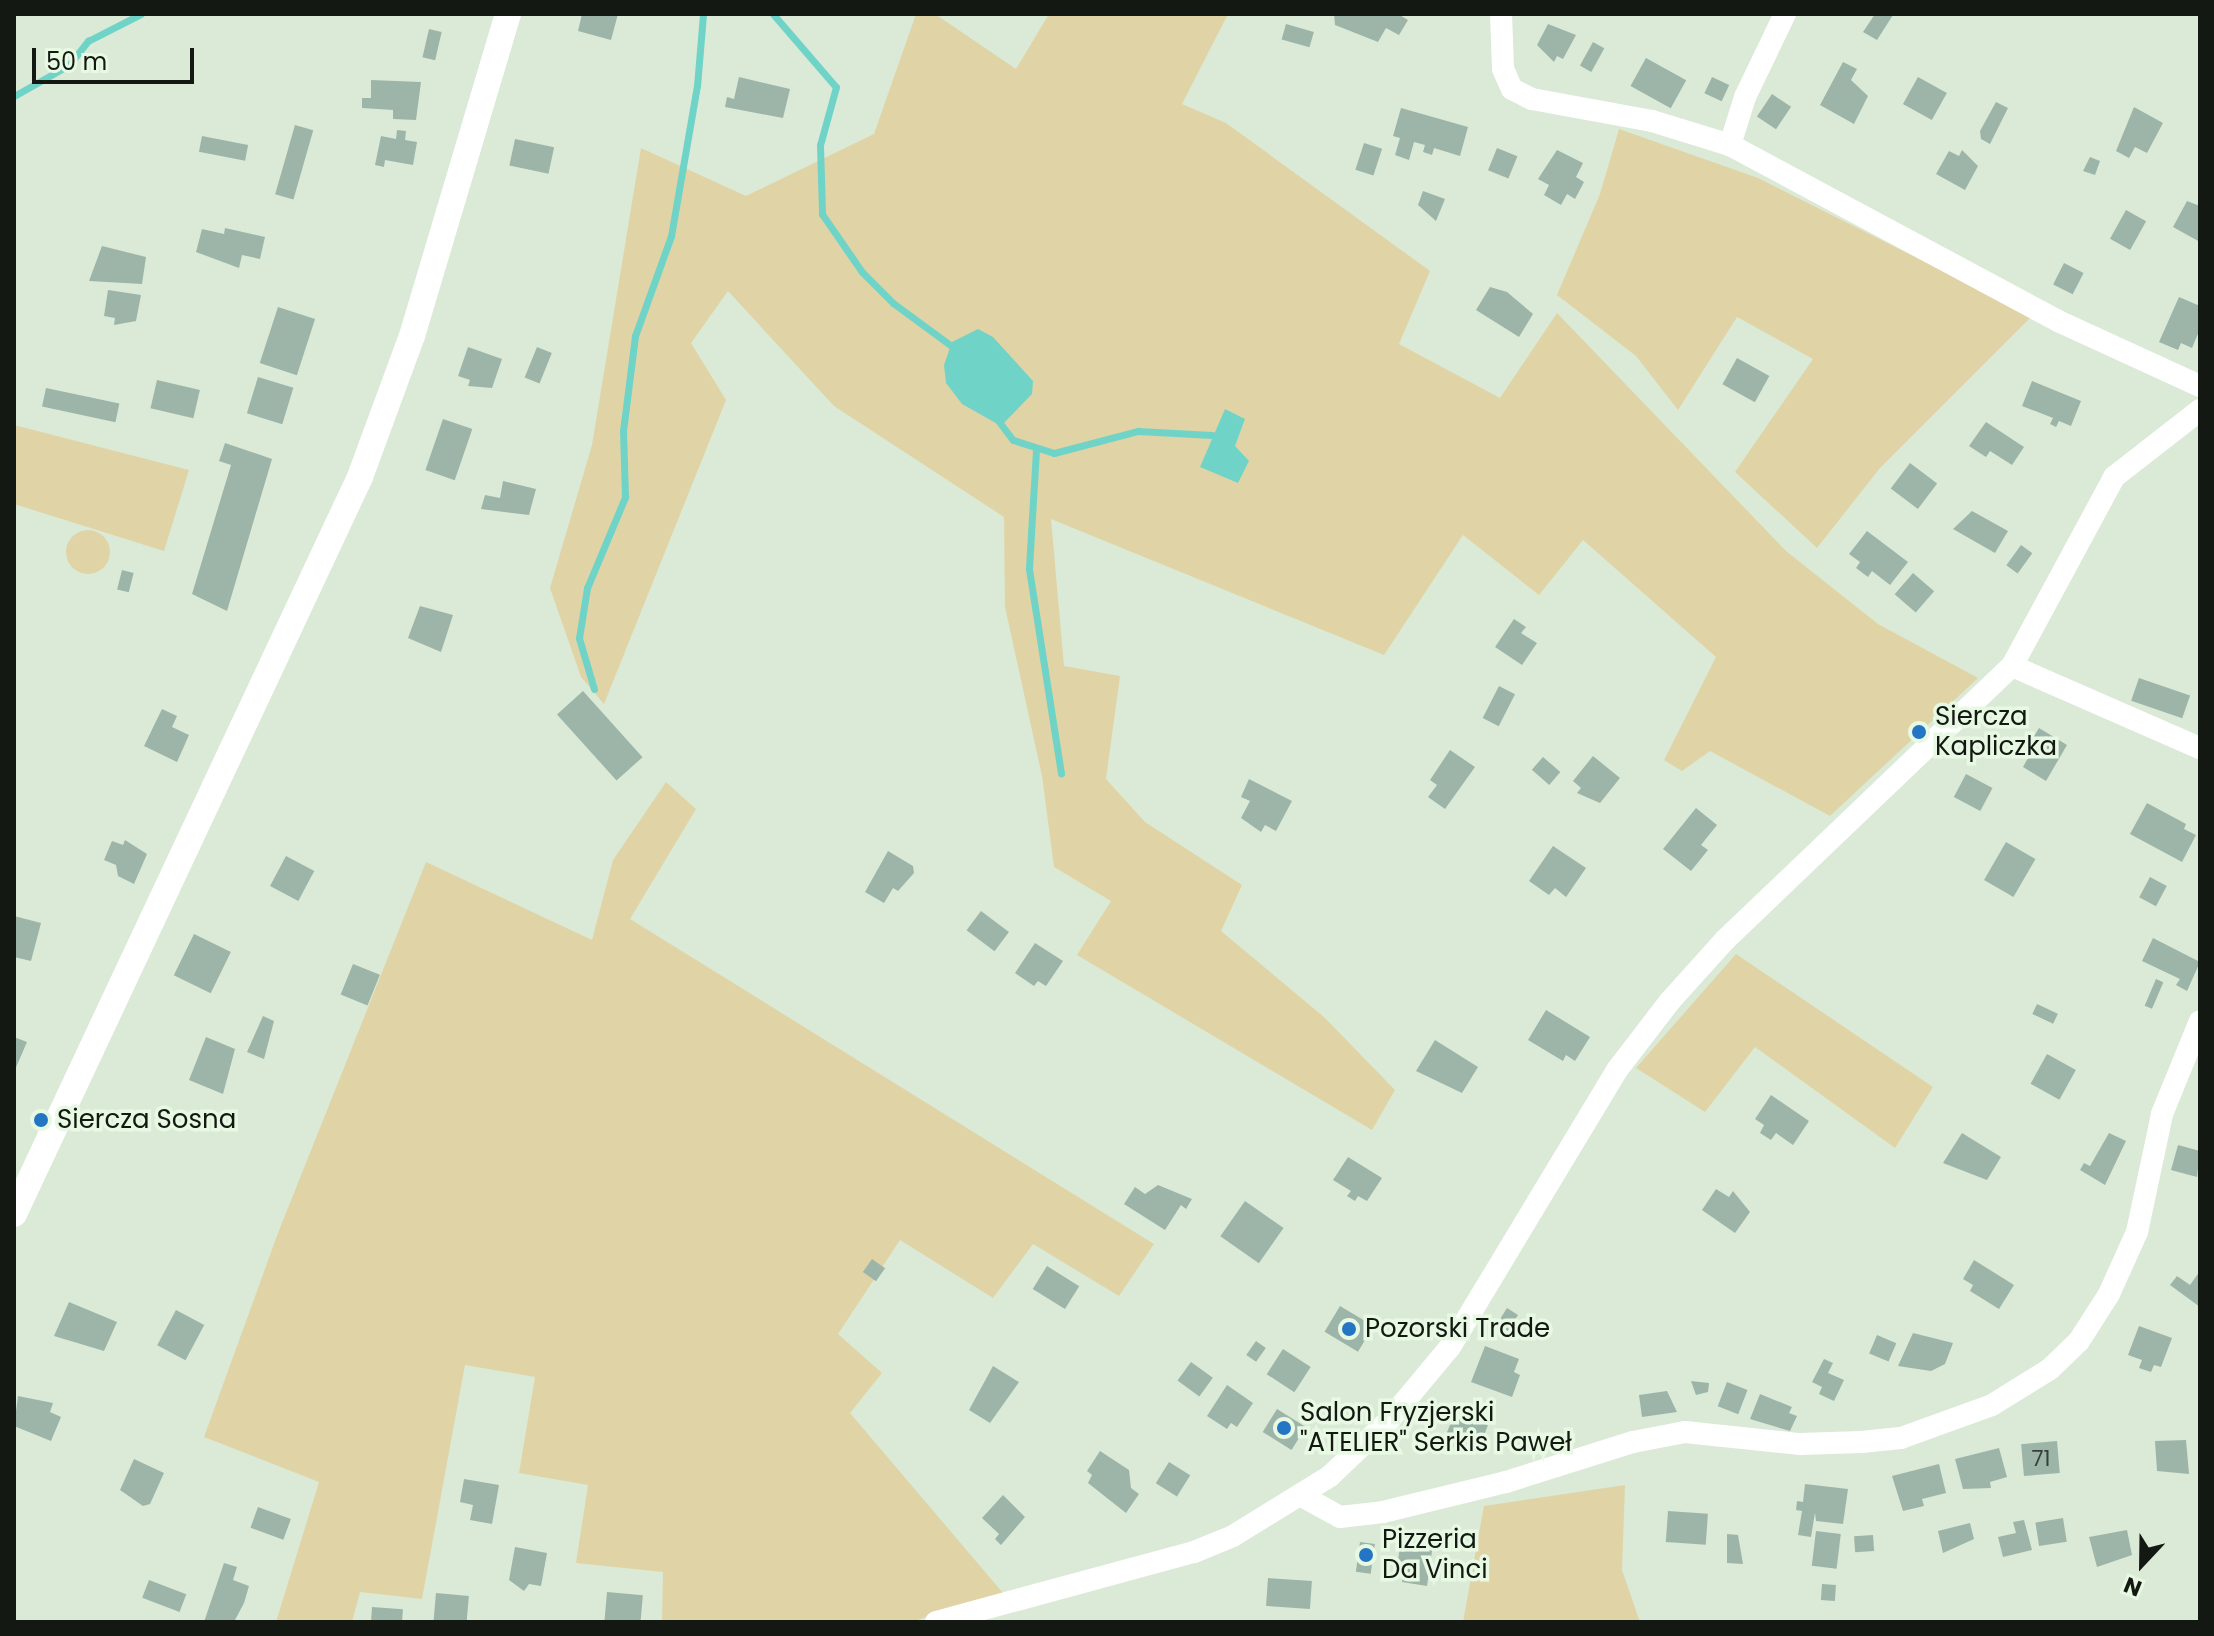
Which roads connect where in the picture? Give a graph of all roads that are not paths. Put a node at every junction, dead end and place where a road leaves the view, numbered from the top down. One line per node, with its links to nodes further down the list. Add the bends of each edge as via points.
1 (508, 14): 10 (street, via 412,336 360,477)
2 (1501, 14): 4 (street, via 1503,69 1512,89 1532,99 1652,121)
3 (1785, 14): 4 (street, via 1745,97)
4 (1730, 145): 5 (street, via 2058,321)
5 (2200, 386)
6 (2200, 410): 7 (street, via 2114,477)
7 (2012, 666): 8 (street); 11 (street, via 1725,940 1670,1001 1617,1070 1450,1347 1390,1419)
8 (2200, 748)
9 (2200, 1021): 11 (street, via 2162,1114 2137,1232 2109,1294 2079,1341 2050,1369 1992,1405 1944,1425 1874,1440 1800,1444 1685,1432 1383,1512 1340,1517)
10 (14, 1214)
11 (1302, 1496): 12 (street, via 1194,1552)
12 (936, 1622)

